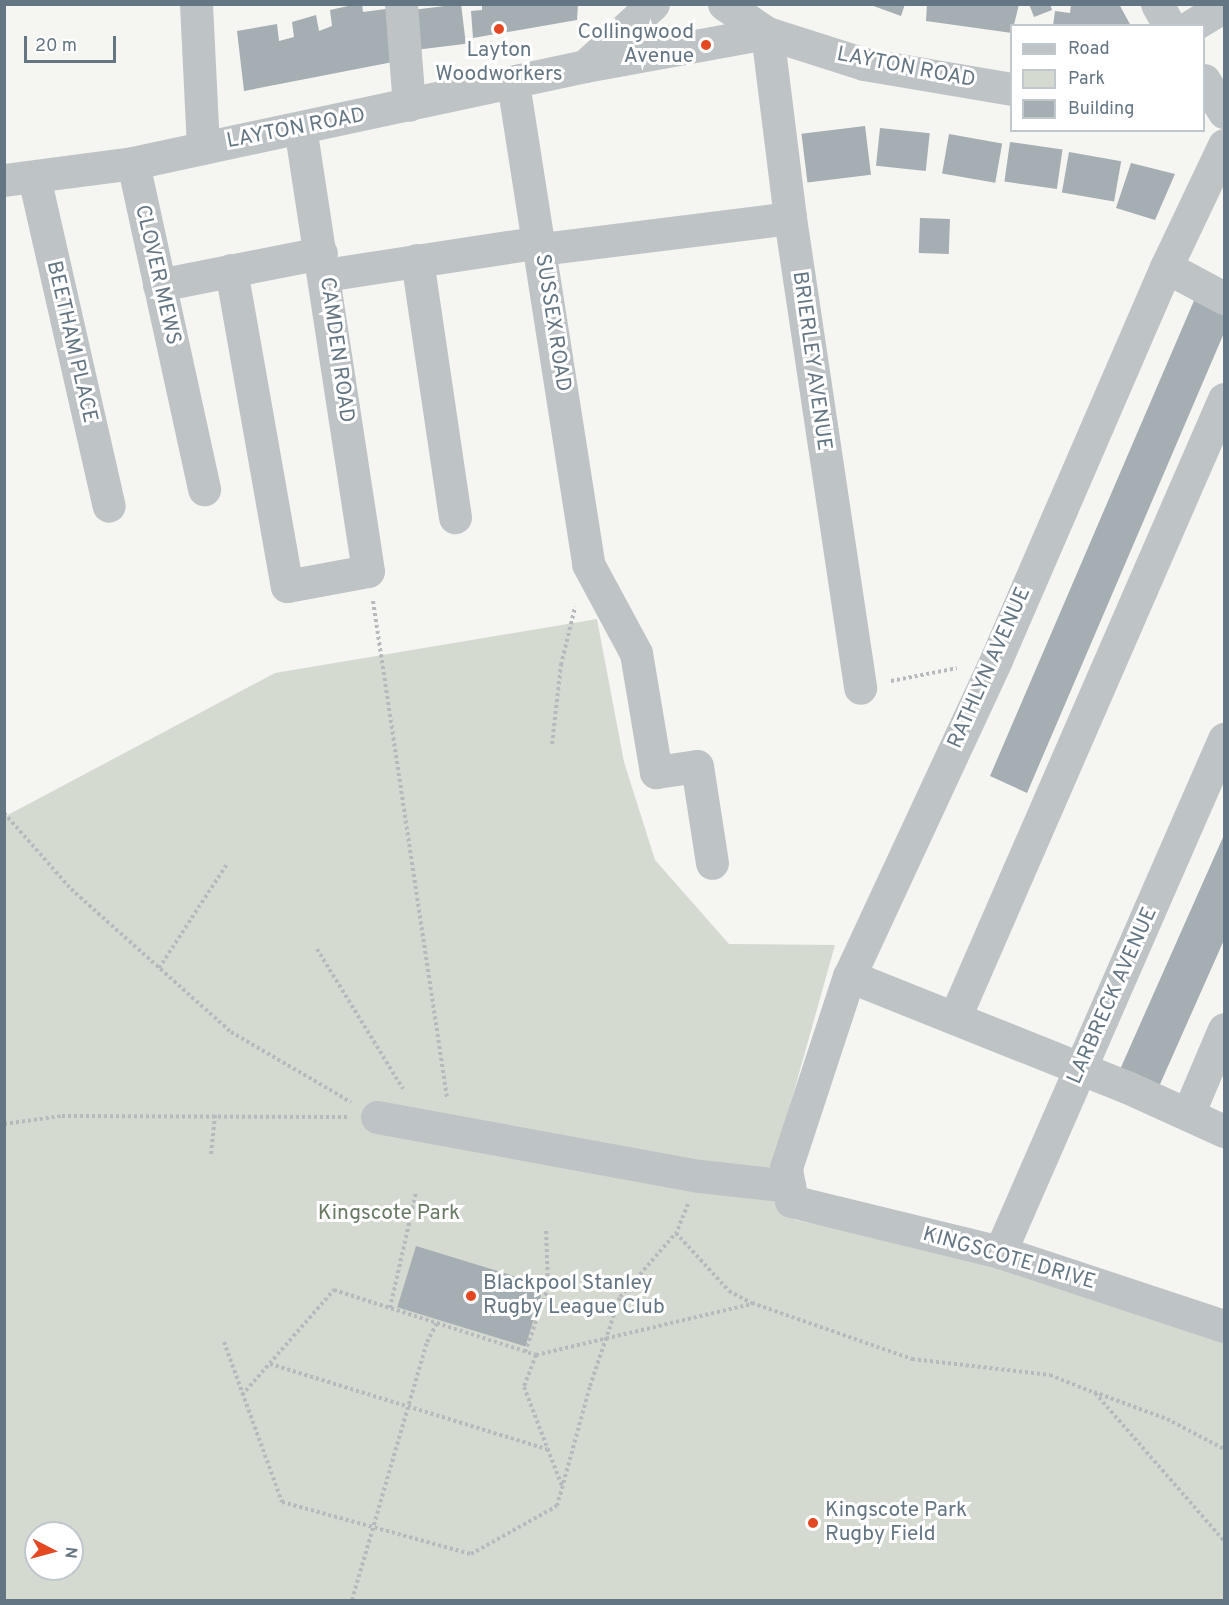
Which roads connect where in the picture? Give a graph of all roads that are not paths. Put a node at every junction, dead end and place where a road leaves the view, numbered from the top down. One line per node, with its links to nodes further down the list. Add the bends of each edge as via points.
1 (401, 4): 14 (street)
2 (653, 4): 10 (street, LAYTON ROAD)
3 (724, 4): 9 (street, LAYTON ROAD)
4 (1157, 4): 7 (street)
5 (204, 6): 20 (street)
6 (1224, 6): 8 (street)
7 (1168, 24)
8 (1194, 24)
9 (767, 33): 10 (street, LAYTON ROAD); 13 (street, LAYTON ROAD, via 864,64); 23 (street, BRIERLEY AVENUE)
10 (585, 66): 11 (street, LAYTON ROAD)
11 (513, 83): 14 (street, LAYTON ROAD); 24 (street, SUSSEX ROAD)
12 (1205, 83): 15 (street)
13 (1010, 89)
14 (409, 105): 18 (street, LAYTON ROAD)
15 (1224, 112)
16 (1205, 121): 17 (street)
17 (1224, 124)
18 (300, 129): 20 (street, LAYTON ROAD); 26 (street, CAMDEN ROAD)
19 (1224, 145): 27 (street, RATHLYN AVENUE)
20 (203, 148): 21 (street, LAYTON ROAD)
21 (133, 163): 22 (street, LAYTON ROAD); 29 (street, CLOVER MEWS)
22 (19, 179): 33 (street, BEETHAM PLACE)
23 (790, 218): 24 (street); 35 (street, BRIERLEY AVENUE)
24 (540, 246): 25 (street); 37 (street, SUSSEX ROAD, via 588,564 636,653 656,772 697,766)
25 (417, 260): 26 (street); 34 (street)
26 (323, 264): 28 (street); 28 (street, CAMDEN ROAD, via 368,571 287,586)
27 (1166, 267): 30 (street); 38 (street, RATHLYN AVENUE, via 996,660)
28 (231, 270): 29 (street)
29 (159, 285): 32 (street, CLOVER MEWS)
30 (1224, 298)
31 (1224, 399): 39 (street)
32 (204, 489)
33 (109, 506)
34 (454, 517)
35 (860, 688)
36 (1224, 740): 41 (street, LARBRECK AVENUE)
37 (712, 863)
38 (849, 976): 39 (street); 45 (street, RATHLYN AVENUE, via 786,1168)
39 (955, 1017): 41 (street)
40 (1224, 1029): 42 (street)
41 (1080, 1071): 42 (street); 46 (street, LARBRECK AVENUE)
42 (1188, 1114): 44 (street)
43 (377, 1117): 45 (street, KINGSCOTE DRIVE)
44 (1224, 1131)
45 (790, 1193): 46 (street, KINGSCOTE DRIVE)
46 (1000, 1252): 47 (street, KINGSCOTE DRIVE)
47 (1224, 1326)

